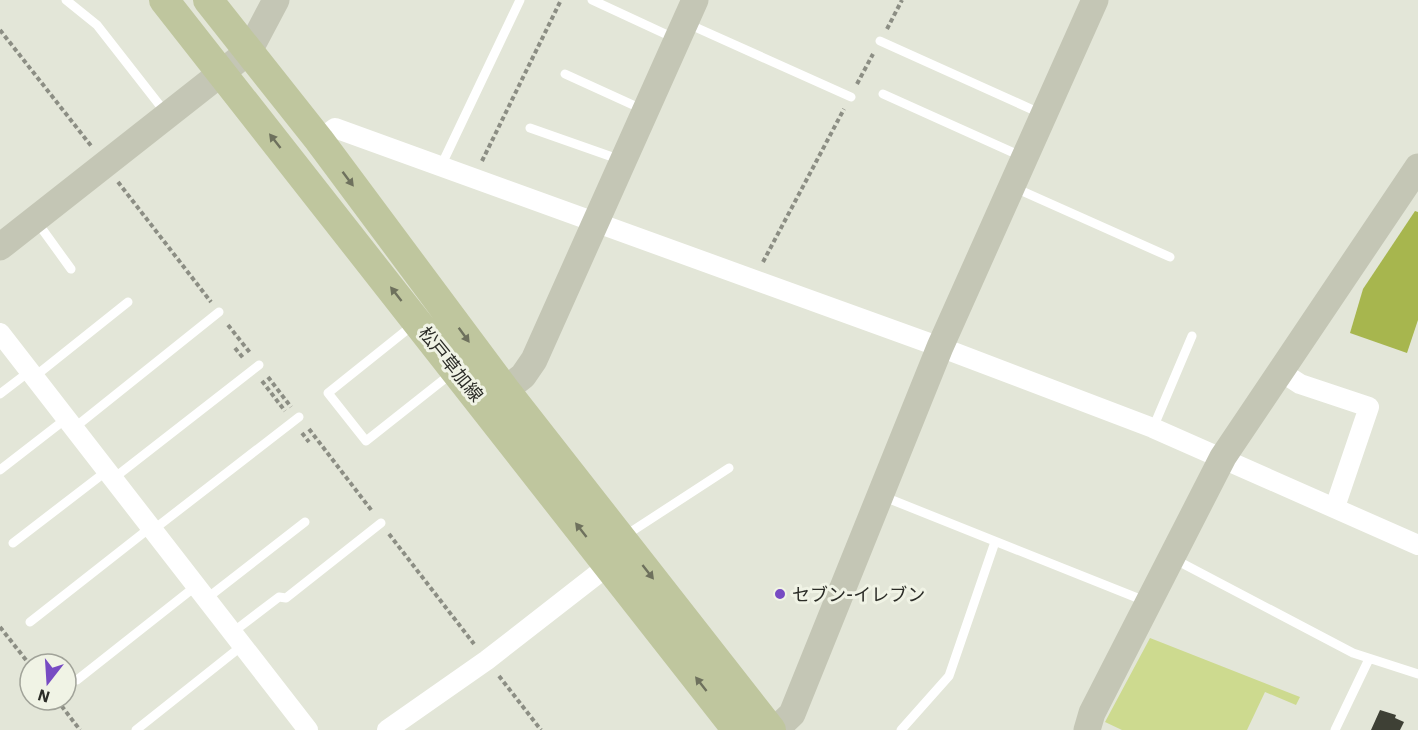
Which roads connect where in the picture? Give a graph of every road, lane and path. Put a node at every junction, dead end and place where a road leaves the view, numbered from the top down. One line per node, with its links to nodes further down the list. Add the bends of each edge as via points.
1 (66, 0): 20 (lane, via 97,25)
2 (164, 0): 14 (main road, 松戸草加線)
3 (208, 0): 13 (main road, 松戸草加線)
4 (276, 0): 13 (street)
5 (520, 0): 26 (lane)
6 (561, 0): 28 (path)
7 (592, 0): 10 (lane)
8 (902, 0): 12 (path)
9 (1095, 0): 19 (street)
10 (685, 20): 17 (lane); 18 (street)
11 (0, 30): 25 (path)
12 (880, 41): 17 (path); 19 (lane)
13 (249, 51): 14 (street); 22 (main road, 松戸草加線)
14 (223, 74): 20 (street); 38 (main road, 松戸草加線, one-way to 14)
15 (565, 74): 18 (lane)
16 (883, 94): 23 (lane)
17 (851, 96): 35 (path)
18 (644, 110): 24 (street)
19 (1044, 114): 23 (street)
20 (168, 117): 25 (street)
21 (530, 128): 24 (lane)
22 (319, 140): 26 (street, via 335,128); 47 (main road, 松戸草加線, one-way to 47)
23 (1024, 158): 29 (street)
24 (621, 160): 31 (street)
25 (105, 165): 30 (street); 37 (path)
26 (441, 166): 28 (street)
27 (1417, 169): 45 (street)
28 (473, 177): 31 (street)
29 (1011, 186): 33 (lane); 41 (street)
30 (35, 220): 32 (street); 34 (lane)
31 (594, 221): 35 (street); 47 (street, via 534,360 523,376)
32 (0, 247)
33 (1170, 257)
34 (71, 269)
35 (754, 279): 41 (street)
36 (128, 302): 46 (lane)
37 (219, 312): 43 (path); 50 (lane)
38 (417, 321): 44 (main road, 松戸草加線); 44 (lane, via 328,393 366,441)
39 (0, 333): 46 (street)
40 (1192, 336): 51 (lane)
41 (940, 346): 51 (street); 57 (street)
42 (235, 348): 43 (path)
43 (256, 367): 49 (path); 49 (path); 56 (lane)
44 (456, 370): 65 (main road, 松戸草加線, one-way to 44)
45 (1280, 371): 53 (street); 58 (street, via 1300,384 1369,407)
46 (32, 374): 48 (lane); 50 (street)
47 (505, 390): 65 (main road, 松戸草加線)
48 (0, 394)
49 (296, 419): 52 (path); 60 (path); 61 (lane)
50 (70, 423): 55 (lane); 56 (street)
51 (1153, 428): 53 (street)
52 (309, 442)
53 (1223, 457): 58 (street); 66 (street)
54 (729, 468): 65 (lane)
55 (0, 470)
56 (111, 474): 61 (street); 63 (lane)
57 (880, 495): 62 (lane); 84 (street, via 792,714)
58 (1335, 507): 64 (street)
59 (305, 522): 67 (lane)
60 (381, 523): 71 (lane, via 286,598 279,597); 74 (path)
61 (152, 528): 67 (street); 69 (lane)
62 (995, 542): 68 (lane); 85 (lane, via 949,676)
63 (13, 543)
64 (1418, 545)
65 (615, 552): 74 (street); 83 (main road, 松戸草加線, one-way to 65); 84 (main road, 松戸草加線, one-way to 84)
66 (1171, 558): 68 (street); 73 (lane)
67 (201, 592): 71 (street); 76 (lane)
68 (1147, 602): 86 (street)
69 (30, 622)
70 (0, 627): 72 (path)
71 (238, 638): 79 (lane); 80 (street)
72 (20, 652)
73 (1369, 659): 75 (lane); 87 (lane)
74 (487, 660): 81 (street); 82 (path)
75 (1418, 674)
76 (78, 679)
77 (66, 712): 78 (path)
78 (80, 730)
79 (136, 730)
80 (308, 730)
81 (387, 730)
82 (541, 730)
83 (737, 730)
84 (773, 730)
85 (901, 730)
86 (1087, 730)
87 (1335, 730)

